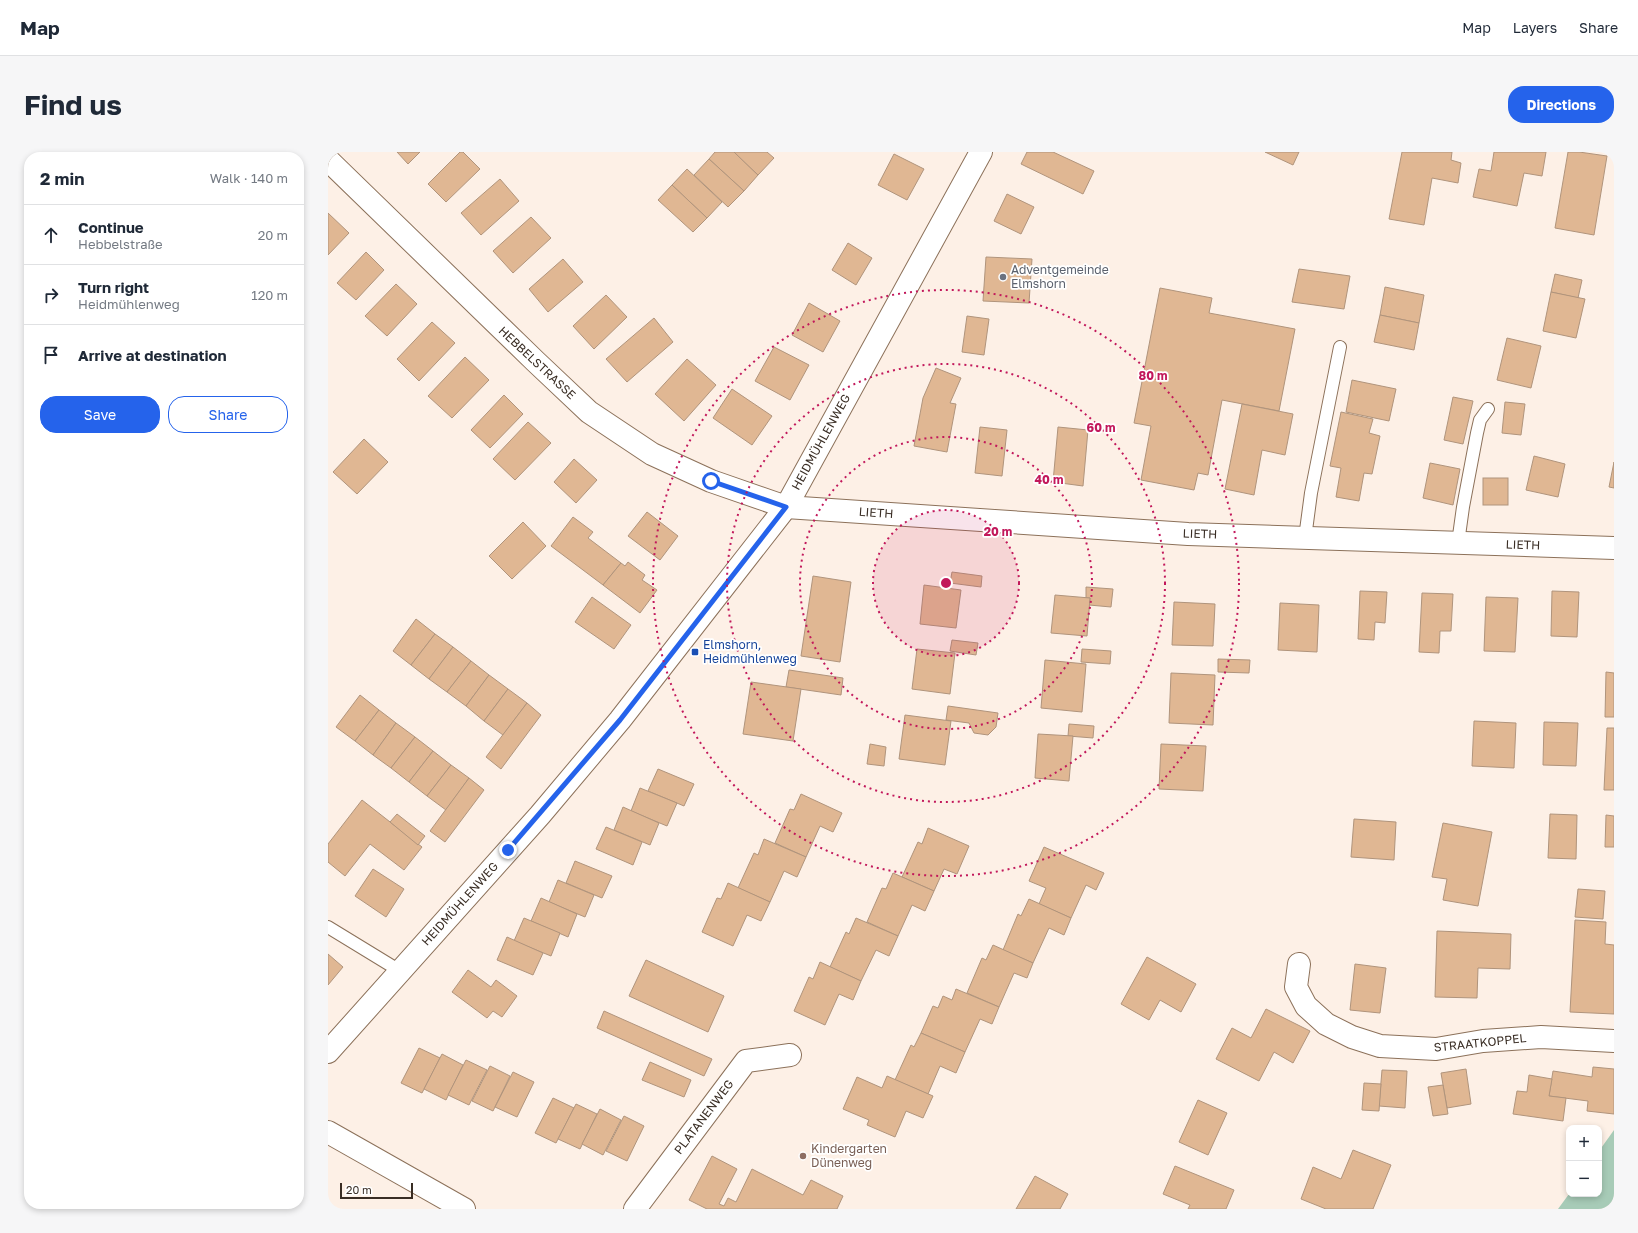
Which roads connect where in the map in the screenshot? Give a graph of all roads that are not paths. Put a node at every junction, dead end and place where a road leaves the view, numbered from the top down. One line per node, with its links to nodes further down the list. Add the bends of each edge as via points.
1 (977, 153): 5 (street, HEIDMÜHLENWEG)
2 (328, 160): 5 (street, HEBBELSTRASSE, via 589,412 652,454 711,481)
3 (1340, 347): 6 (lane, via 1311,492)
4 (1488, 410): 7 (lane, via 1480,420 1477,433)
5 (786, 507): 6 (street, LIETH, via 1188,534); 11 (street, HEIDMÜHLENWEG, via 620,720 540,815)
6 (1305, 538): 7 (street, LIETH)
7 (1458, 543): 8 (street, LIETH)
8 (1614, 548)
9 (328, 927): 11 (lane)
10 (1299, 964): 12 (street, STRAATKOPPEL, via 1296,987 1306,1006 1326,1024 1352,1037 1380,1046 1436,1049 1483,1041 1541,1037)
11 (400, 971): 13 (street, HEIDMÜHLENWEG)
12 (1614, 1041)
13 (328, 1052)
14 (790, 1055): 17 (street, PLATANENWEG, via 746,1061)
15 (328, 1132): 16 (street)
16 (464, 1209)
17 (635, 1209)

